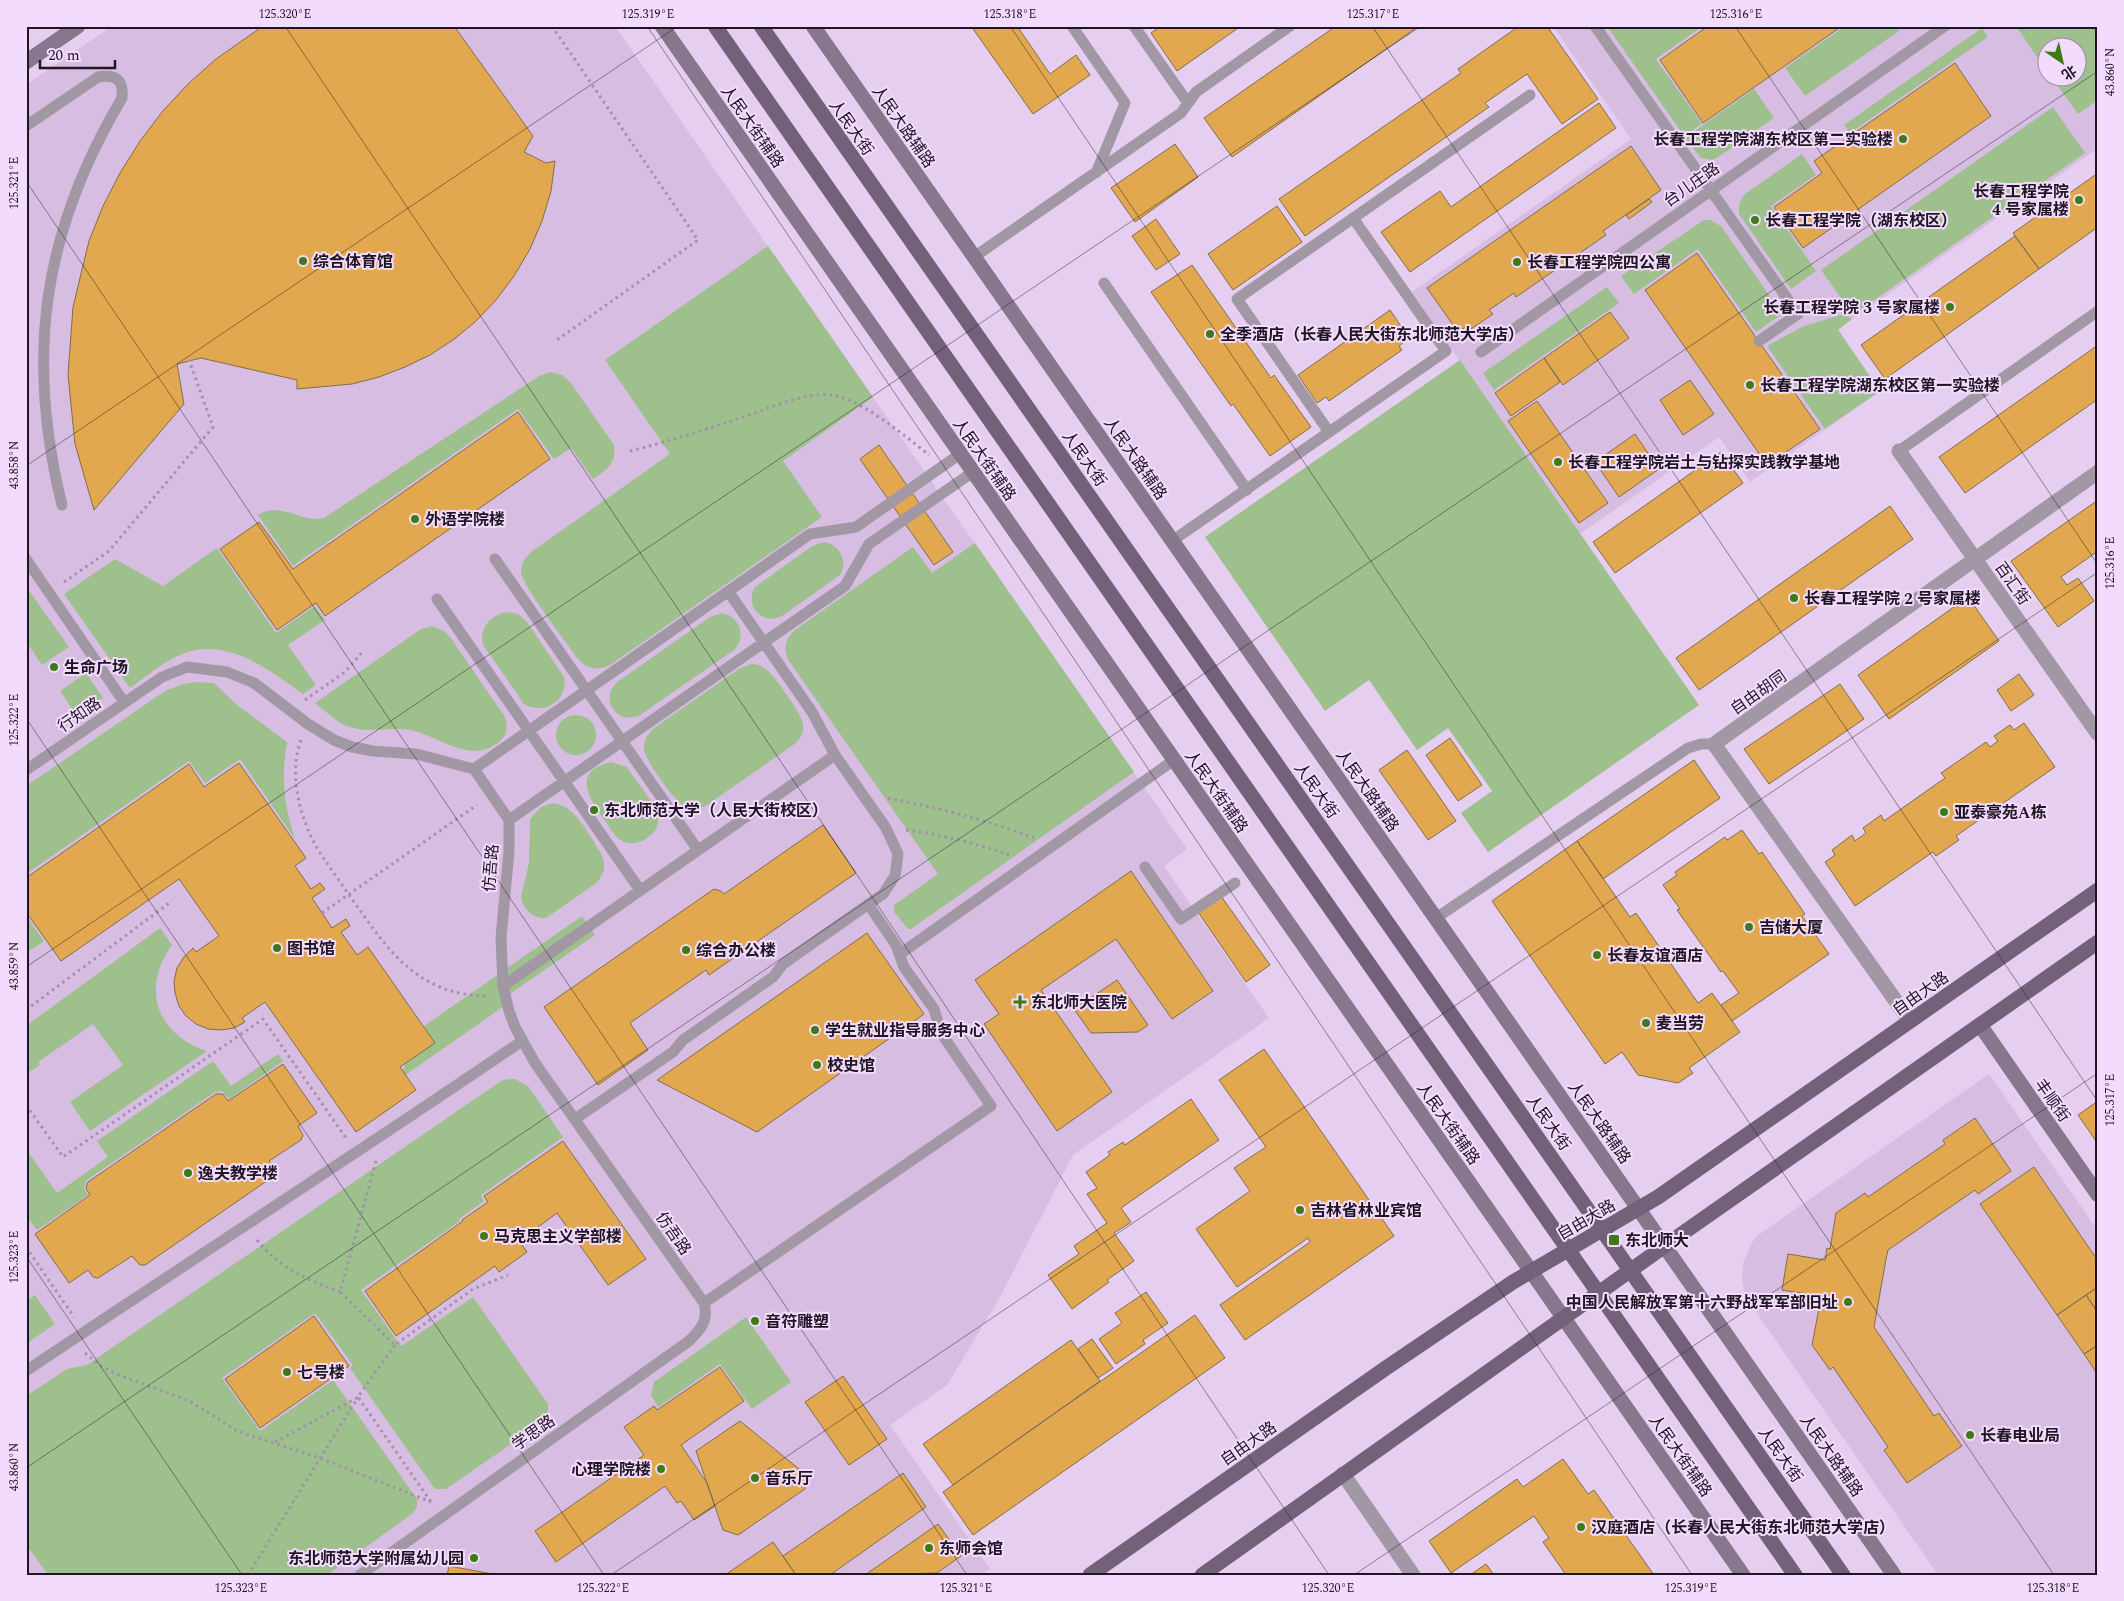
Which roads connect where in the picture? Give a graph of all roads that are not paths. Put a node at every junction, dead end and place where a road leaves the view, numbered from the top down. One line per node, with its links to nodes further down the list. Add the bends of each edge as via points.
1 (78, 26): 11 (main road)
2 (662, 26): 25 (main road, 人民大街辅路)
3 (715, 26): 67 (main road)
4 (761, 26): 65 (main road, 人民大街)
5 (813, 26): 18 (main road, 人民大路辅路)
6 (1072, 26): 15 (lane, via 1125,103)
7 (1290, 26): 13 (lane, via 1196,92)
8 (1595, 26): 16 (lane)
9 (1945, 26): 16 (lane, 台儿庄路)
10 (1135, 27): 13 (lane)
11 (26, 62)
12 (1530, 95): 17 (lane)
13 (1188, 103): 15 (lane, via 1181,113)
14 (26, 126): 29 (lane, via 98,77 108,75 121,83 122,98 78,183 64,222 47,303 43,344 44,401 52,466)
15 (1096, 173): 18 (lane)
16 (1710, 190): 21 (lane, via 1798,314); 22 (lane, 台儿庄路)
17 (1353, 218): 23 (lane, via 1237,299); 23 (lane, via 1446,351)
18 (974, 257): 30 (main road, 人民大路辅路)
19 (1104, 283): 28 (lane)
20 (2098, 311): 24 (lane)
21 (1759, 341)
22 (1481, 352)
23 (1328, 432): 28 (lane)
24 (1899, 451): 33 (street, 百汇街)
25 (960, 454): 26 (main road, 人民大街辅路); 34 (lane, via 856,527 810,534)
26 (972, 472): 36 (lane, via 868,544 845,586); 44 (main road, 人民大街辅路)
27 (2098, 472): 33 (street, 自由胡同)
28 (1246, 490): 30 (lane)
29 (62, 505)
30 (1172, 541): 55 (main road, 人民大路辅路)
31 (26, 559): 38 (lane)
32 (495, 559): 37 (lane)
33 (1975, 560): 40 (street, 百汇街); 42 (street, 自由胡同)
34 (728, 591): 36 (lane); 37 (lane)
35 (437, 599): 39 (lane)
36 (764, 642): 41 (lane); 43 (lane, via 812,712)
37 (587, 690): 39 (lane); 41 (lane)
38 (124, 702): 45 (lane, via 162,677 186,667 227,672 254,683 334,740 352,747 416,754); 46 (lane, 行知路)
39 (528, 731): 45 (lane); 47 (lane)
40 (2098, 734)
41 (622, 741): 47 (lane); 49 (lane)
42 (1714, 744): 55 (lane, via 1688,748); 59 (street)
43 (835, 755): 49 (lane); 54 (lane, via 886,828 898,854 895,876 883,894)
44 (1174, 760): 57 (lane); 69 (main road, 人民大街辅路)
45 (474, 769): 48 (lane)
46 (26, 770)
47 (564, 782): 48 (lane); 52 (lane)
48 (509, 820): 58 (lane, 仿吾路, via 501,938)
49 (698, 850): 52 (lane)
50 (1145, 867): 51 (lane, via 1181,919)
51 (1234, 883)
52 (640, 890): 58 (lane)
53 (2098, 890): 59 (main road, 自由大路)
54 (868, 904): 57 (lane); 62 (lane, via 783,964 773,977 683,1040 672,1052)
55 (1436, 918): 64 (main road, 人民大路辅路)
56 (2098, 942): 60 (main road)
57 (900, 954): 71 (lane, via 904,966 934,1009 941,1033 991,1106)
58 (504, 991): 61 (lane, 仿吾路)
59 (1910, 1021): 64 (main road, 自由大路)
60 (1980, 1025): 63 (main road, 丰顺街); 66 (main road)
61 (522, 1041): 62 (lane, 仿吾路); 73 (lane)
62 (575, 1119): 71 (lane, 仿吾路)
63 (2098, 1195)
64 (1639, 1209): 65 (main road, 自由大路); 66 (main road, 人民大路辅路)
65 (1603, 1230): 67 (main road, 自由大路); 68 (main road, 人民大街)
66 (1665, 1246): 68 (main road); 82 (main road, 人民大路辅路)
67 (1568, 1250): 69 (main road, 自由大路); 70 (main road)
68 (1631, 1270): 70 (main road); 81 (main road, 人民大街)
69 (1531, 1272): 72 (main road, 人民大街辅路); 76 (main road, 自由大路, via 1386,1368)
70 (1599, 1293): 72 (main road); 80 (main road)
71 (704, 1304): 75 (lane, 学思路, via 707,1312 704,1324 689,1340)
72 (1564, 1318): 74 (main road); 79 (main road, 人民大街辅路)
73 (26, 1371)
74 (1343, 1474): 77 (main road); 78 (street)
75 (360, 1575)
76 (1090, 1575)
77 (1202, 1575)
78 (1413, 1575)
79 (1743, 1575)
80 (1795, 1575)
81 (1844, 1575)
82 (1894, 1575)

